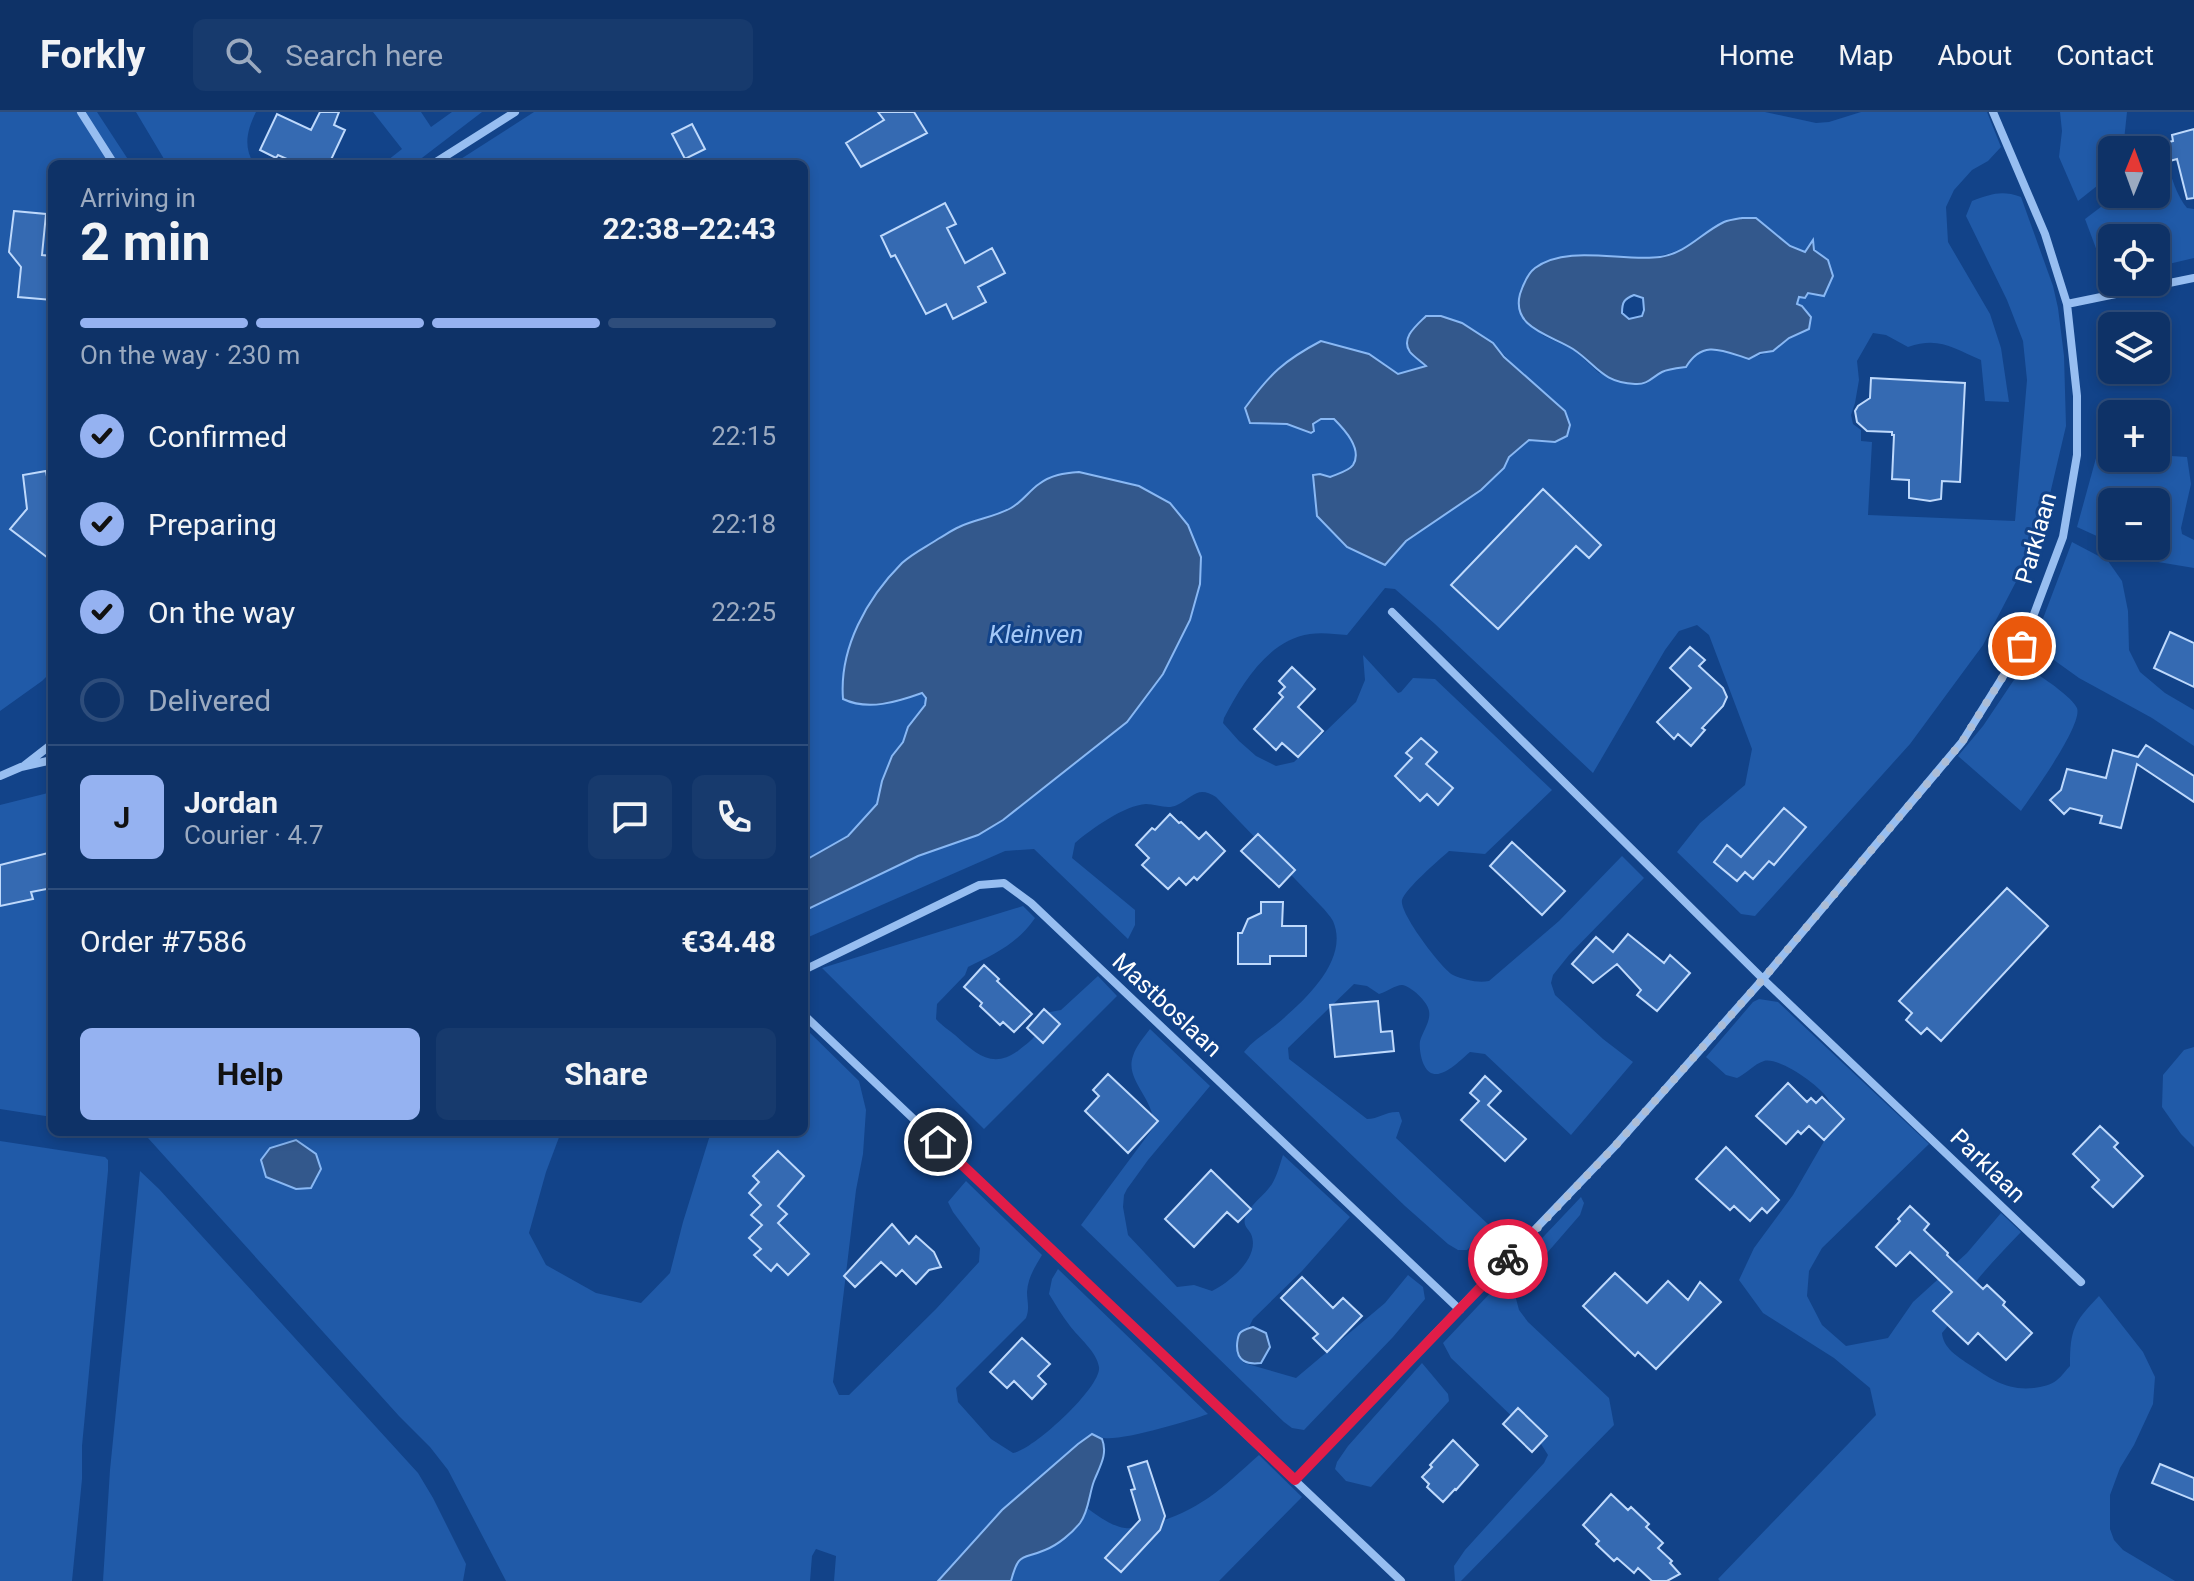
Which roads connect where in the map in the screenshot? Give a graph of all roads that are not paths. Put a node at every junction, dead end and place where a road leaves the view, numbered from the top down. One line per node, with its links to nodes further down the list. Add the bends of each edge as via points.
1 (81, 112): 4 (street)
2 (515, 112): 5 (street)
3 (1993, 112): 7 (street, Parklaan, via 2045,234)
4 (111, 160)
5 (439, 160)
6 (2194, 278): 7 (street)
7 (2067, 304): 14 (street, Parklaan, via 2077,455 2063,537 2022,646 1962,742)
8 (1392, 612): 14 (street, Parklaan)
9 (48, 747): 11 (street)
10 (48, 761): 11 (street)
11 (21, 767): 12 (street)
12 (0, 776)
13 (808, 968): 17 (street, Mastboslaan, via 979,885 1004,883)
14 (1763, 979): 16 (street, Parklaan); 17 (street, Parklaan)
15 (808, 1019): 18 (street)
16 (2081, 1282)
17 (1460, 1310): 18 (street, Parklaan)
18 (1295, 1480): 19 (street)
19 (1401, 1581)

